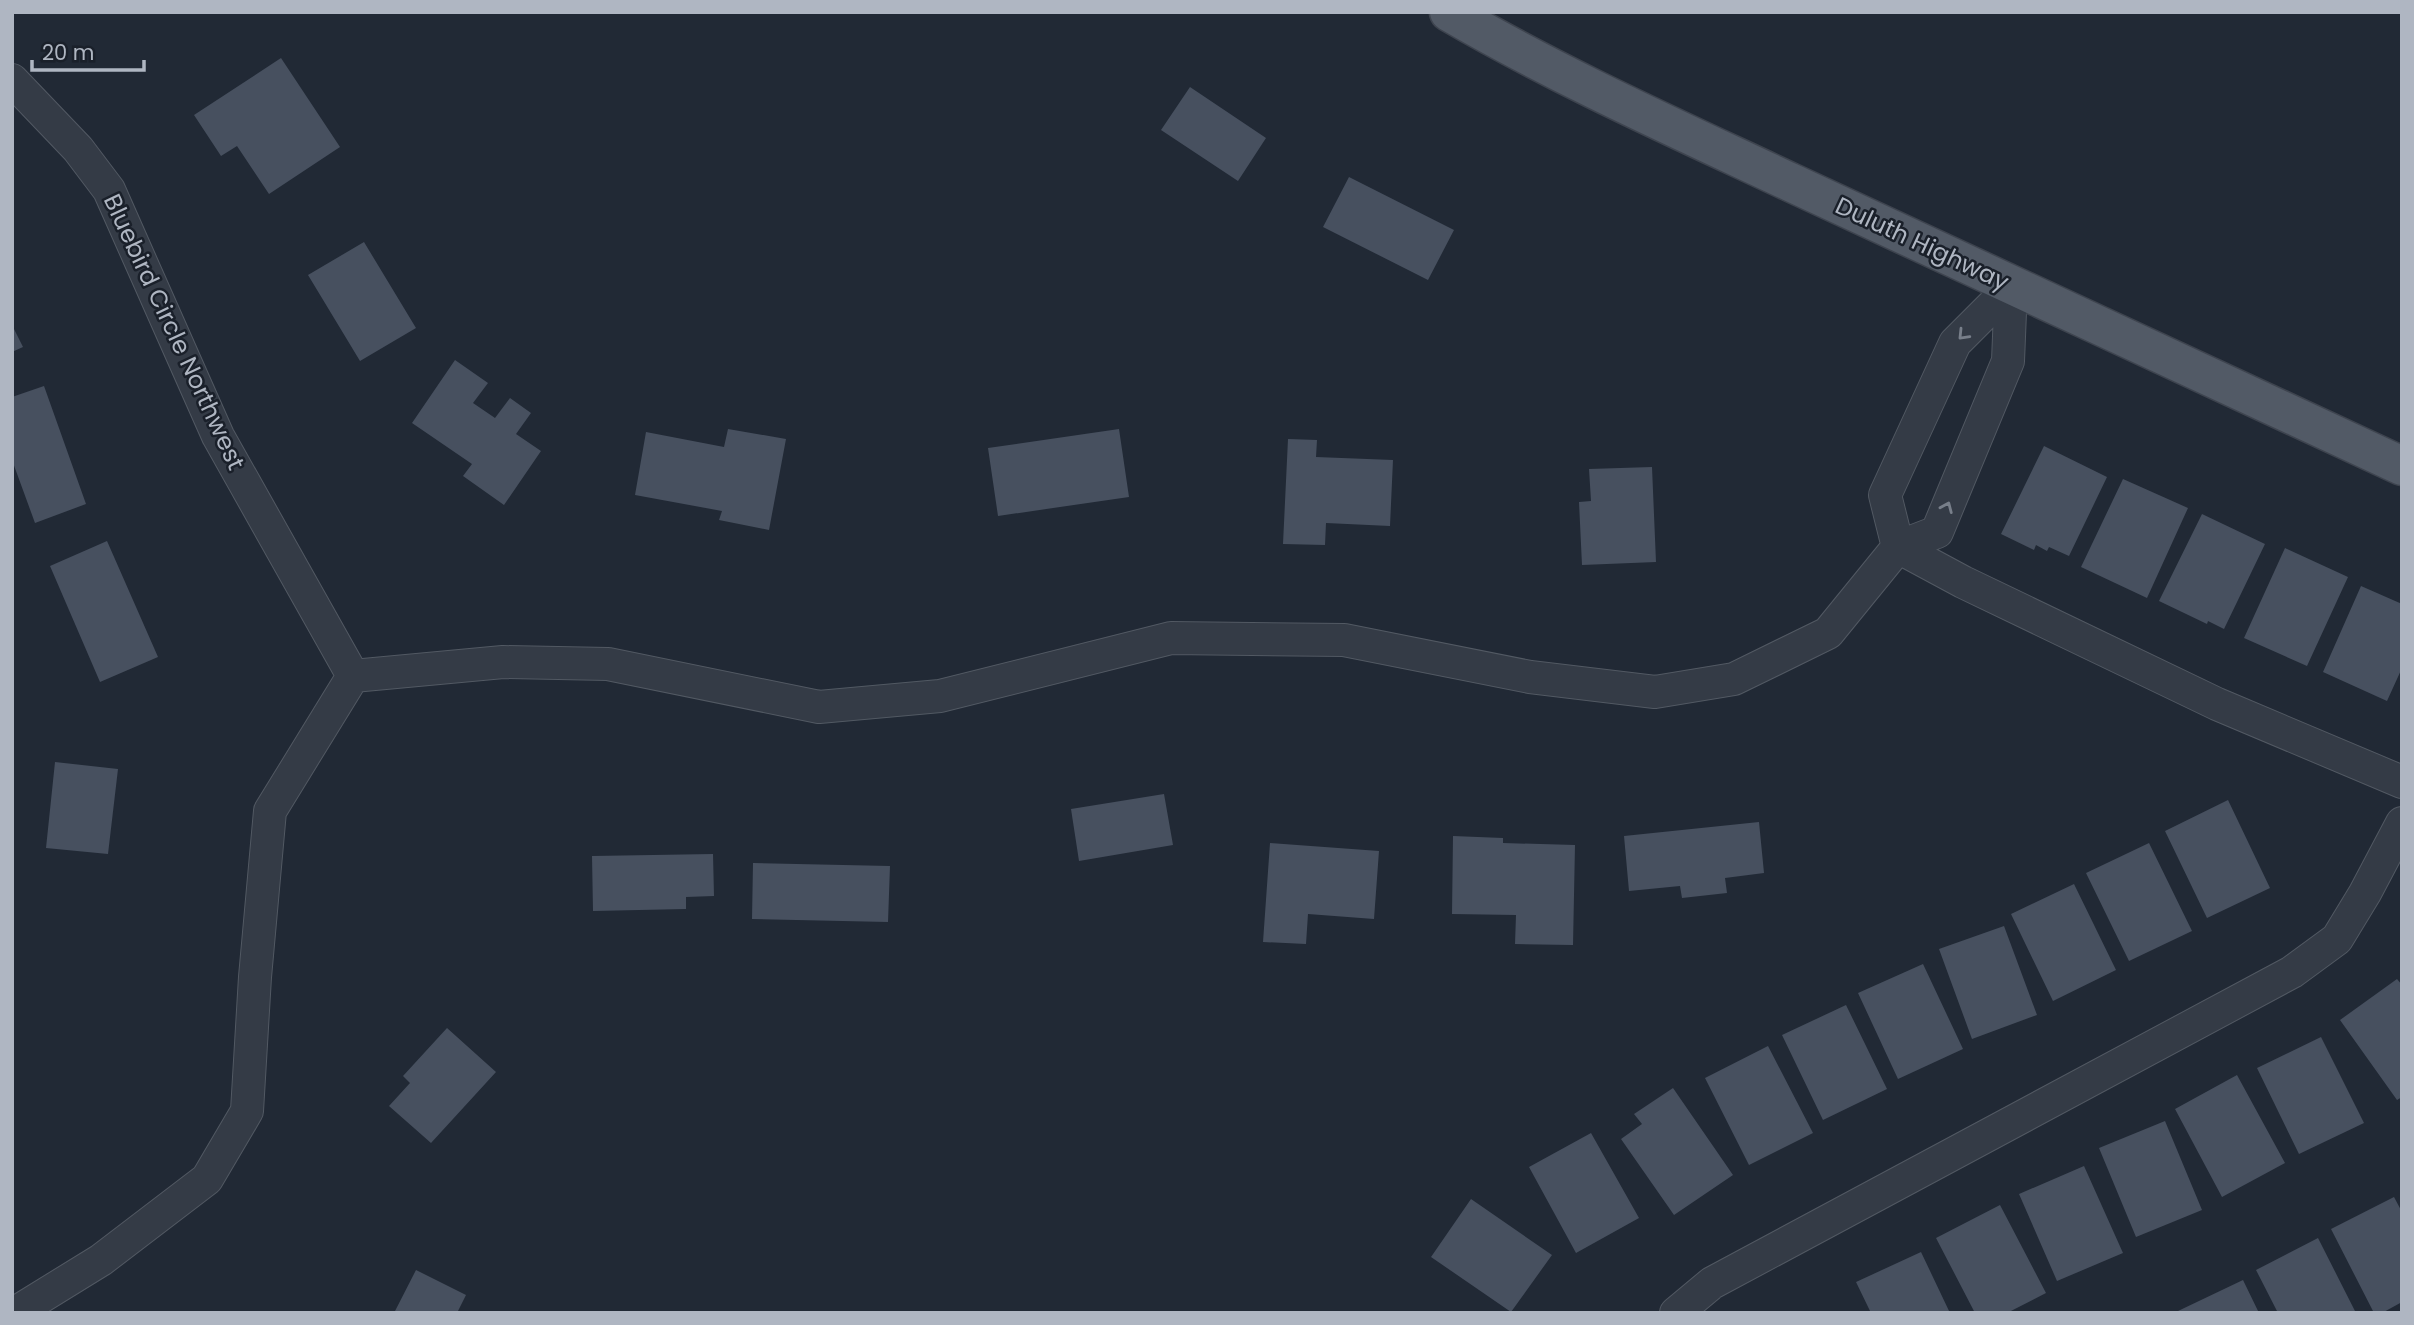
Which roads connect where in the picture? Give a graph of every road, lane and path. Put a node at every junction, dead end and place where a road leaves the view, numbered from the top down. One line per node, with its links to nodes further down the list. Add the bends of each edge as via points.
1 (1449, 12): 3 (main road, Duluth Highway, via 1605,95)
2 (12, 80): 6 (street, Bluebird Circle Northwest, via 78,149 109,190 218,436)
3 (2011, 287): 4 (main road, Duluth Highway); 5 (street, one-way to 5, via 1955,343 1885,495); 5 (street, one-way to 3, via 1937,532 2008,361)
4 (2402, 466)
5 (1898, 547): 6 (street, via 1828,633 1734,679 1655,692 1530,677 1344,640 1171,638 940,696 819,707 608,664 503,663); 7 (street, via 2217,704)
6 (353, 676): 9 (street, via 270,811 247,1111 207,1179 102,1260)
7 (2402, 782)
8 (2402, 823): 10 (street, via 2337,939 2292,972 1712,1283)
9 (15, 1313)
10 (1676, 1313)

